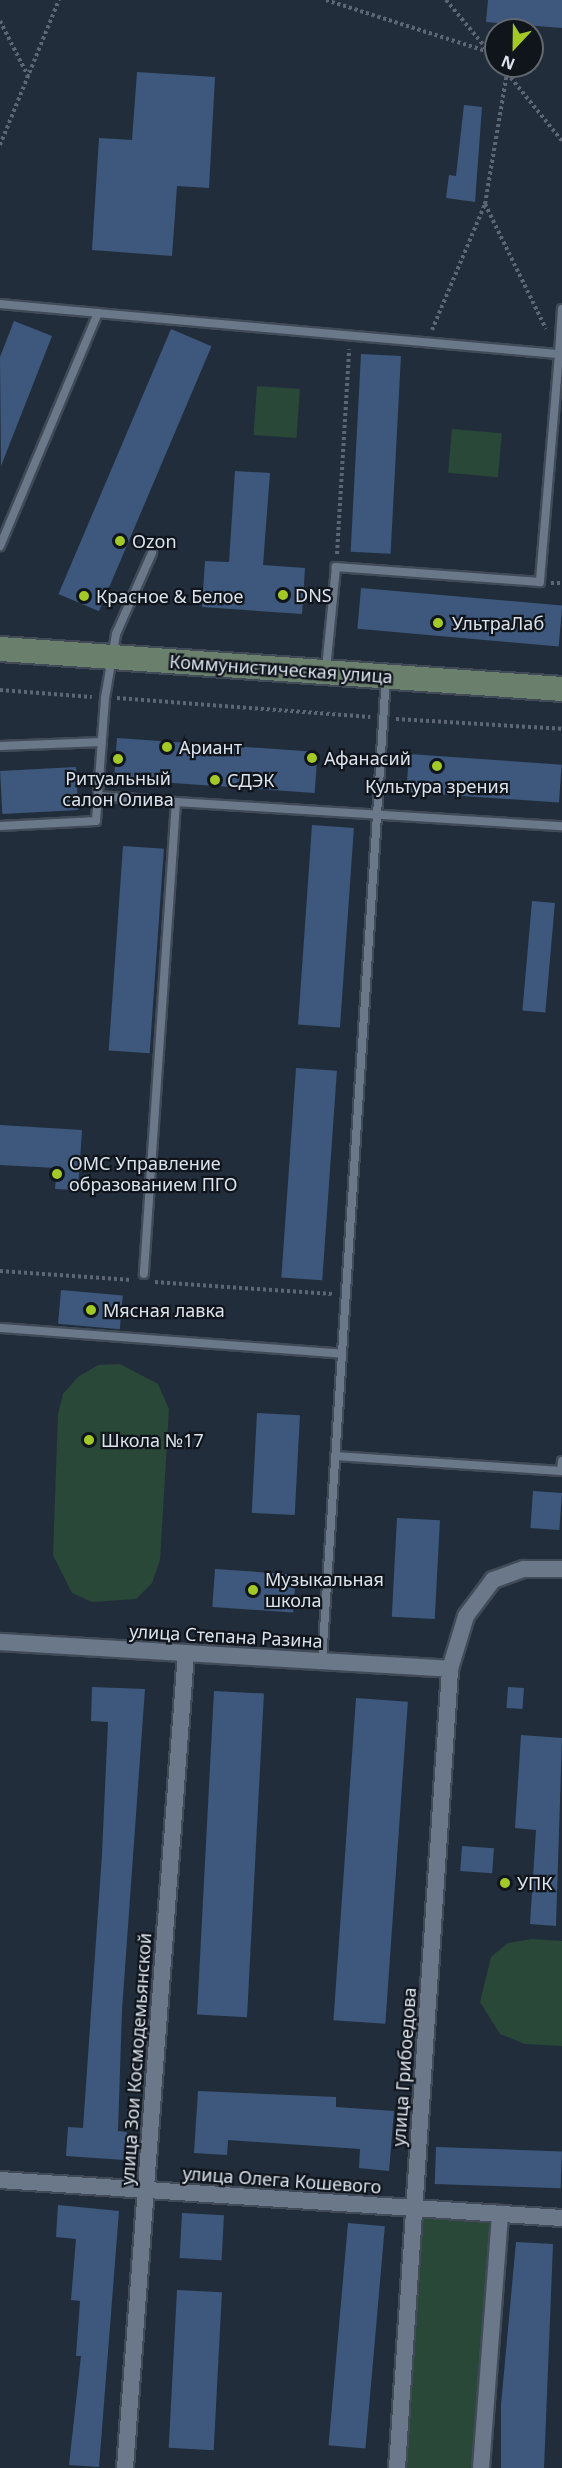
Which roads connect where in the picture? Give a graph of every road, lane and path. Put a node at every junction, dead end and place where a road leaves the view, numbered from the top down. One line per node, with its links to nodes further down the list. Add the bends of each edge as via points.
1 (59, 0): 7 (path)
2 (326, 0): 6 (path)
3 (446, 0): 5 (path)
4 (0, 21): 7 (path)
5 (484, 46)
6 (484, 50)
7 (28, 77): 11 (path)
8 (506, 78): 12 (path)
9 (511, 78): 10 (path)
10 (562, 141)
11 (0, 146)
12 (485, 204): 17 (path); 18 (path)
13 (0, 304): 15 (lane)
14 (562, 309): 18 (lane)
15 (98, 314): 16 (lane); 19 (lane)
16 (350, 335): 17 (lane); 21 (path)
17 (427, 342): 18 (lane)
18 (559, 354): 21 (lane, via 540,582)
19 (0, 546)
20 (152, 553): 23 (lane)
21 (336, 567): 24 (lane)
22 (0, 649): 23 (street, Коммунистическая улица)
23 (112, 656): 24 (street, Коммунистическая улица); 28 (lane)
24 (326, 672): 25 (street, Коммунистическая улица)
25 (387, 677): 26 (street, Коммунистическая улица); 29 (lane)
26 (562, 688)
27 (0, 690): 28 (path)
28 (105, 698): 29 (path); 31 (lane)
29 (384, 718): 30 (path); 35 (lane)
30 (562, 729)
31 (102, 742): 32 (lane); 33 (lane)
32 (0, 746)
33 (98, 796): 34 (lane); 36 (lane, via 96,821)
34 (176, 802): 35 (lane); 39 (lane)
35 (377, 811): 37 (lane); 40 (lane)
36 (0, 826)
37 (562, 826)
38 (0, 1271): 40 (path)
39 (144, 1274)
40 (346, 1295): 42 (lane)
41 (0, 1328): 42 (lane)
42 (342, 1354): 43 (lane)
43 (335, 1456): 45 (lane); 49 (lane)
44 (562, 1461): 45 (lane)
45 (562, 1471)
46 (562, 1569): 50 (street, улица Грибоедова, via 524,1569 493,1580 466,1616)
47 (0, 1642): 48 (street, улица Степана Разина)
48 (186, 1653): 49 (street, улица Степана Разина); 52 (street, улица Зои Космодемьянской)
49 (322, 1661): 50 (street, улица Степана Разина)
50 (450, 1669): 53 (street, улица Грибоедова)
51 (0, 2180): 52 (street, улица Олега Кошевого)
52 (146, 2190): 53 (street, улица Олега Кошевого); 56 (street, улица Зои Космодемьянской)
53 (414, 2208): 54 (street, улица Олега Кошевого); 57 (street, улица Грибоедова)
54 (500, 2214): 55 (street, улица Олега Кошевого); 58 (street)
55 (562, 2218)
56 (125, 2468)
57 (397, 2468)
58 (481, 2468)

